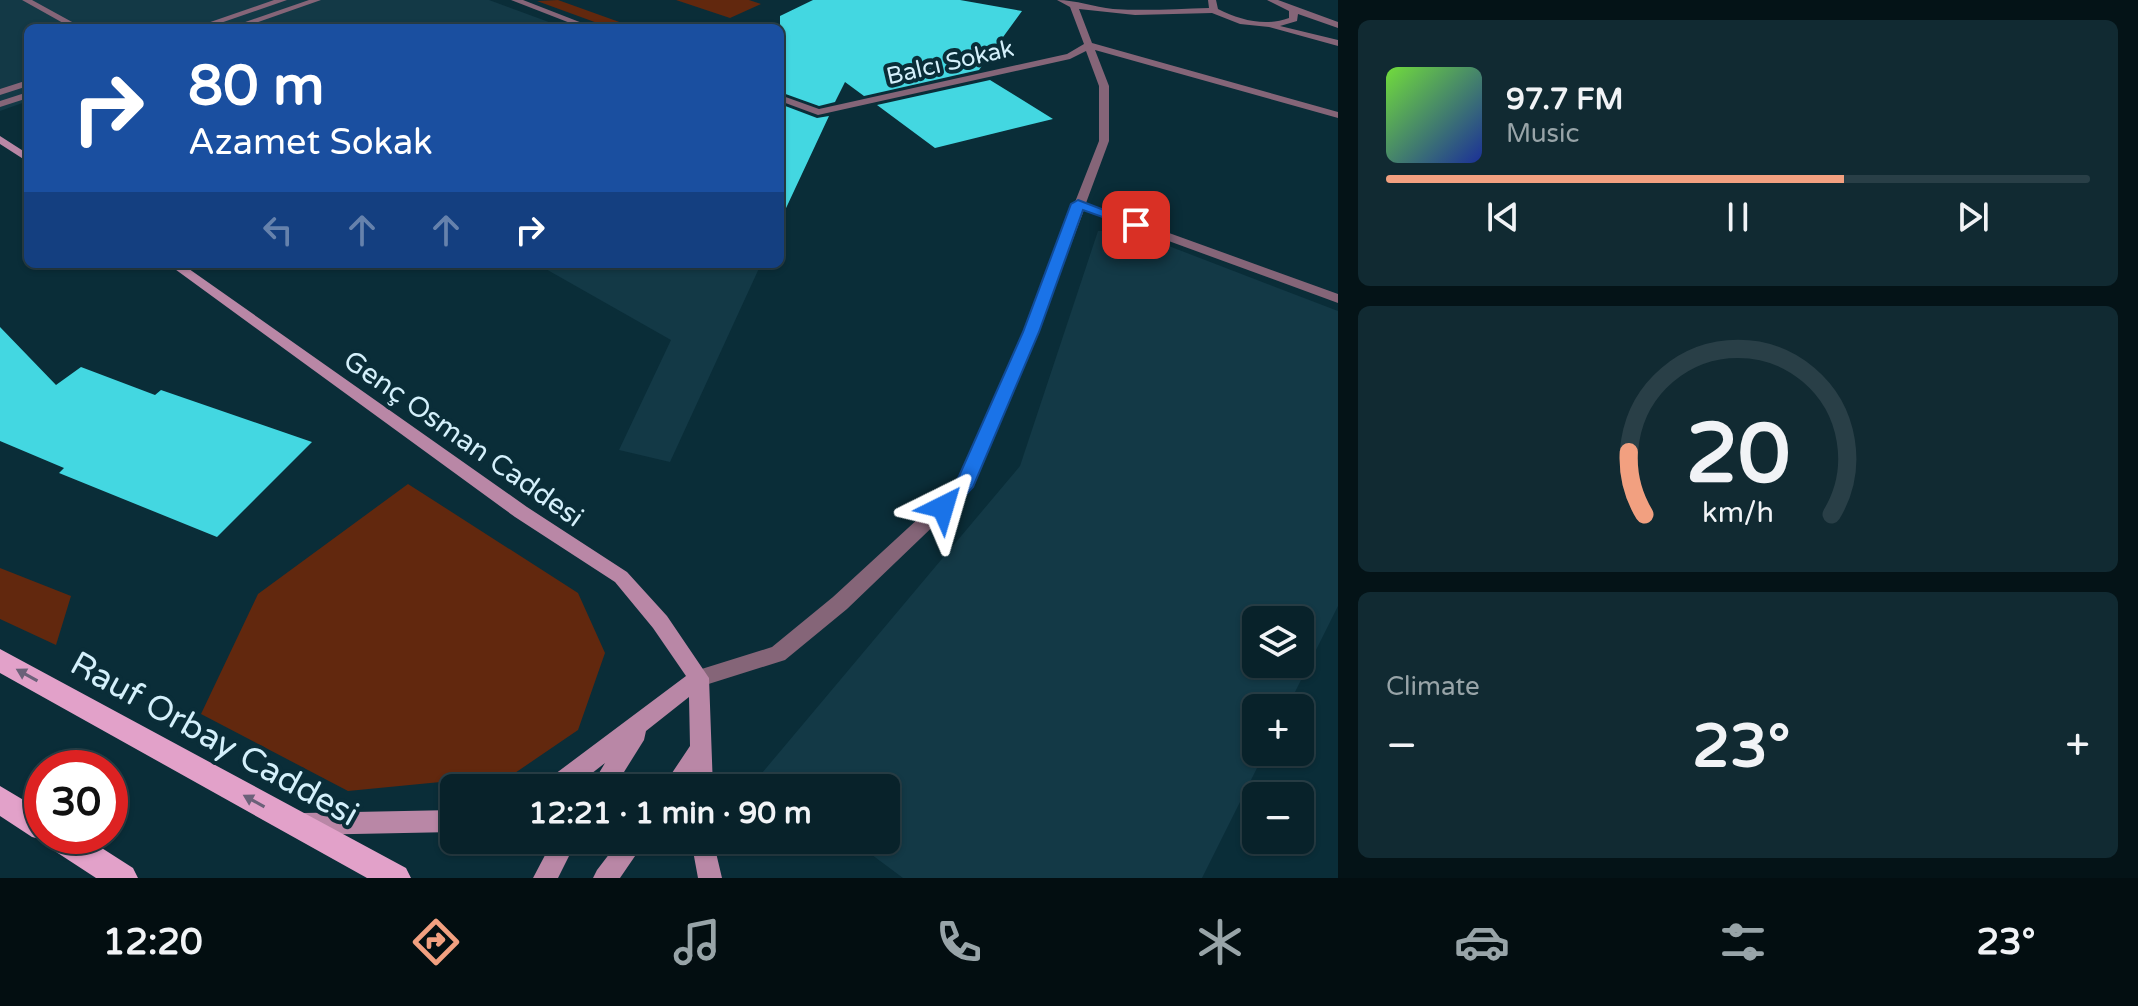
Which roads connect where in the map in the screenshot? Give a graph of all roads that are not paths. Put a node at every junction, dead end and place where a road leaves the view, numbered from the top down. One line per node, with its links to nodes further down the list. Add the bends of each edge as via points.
1 (26, 0): 9 (street)
2 (515, 0): 12 (street)
3 (1271, 0): 8 (street)
4 (280, 1): 10 (street)
5 (313, 1): 11 (street)
6 (1068, 4): 7 (street, via 1147,11); 16 (street)
7 (1214, 5): 13 (street, via 1234,19)
8 (1293, 10): 13 (street, via 1294,19); 14 (street)
9 (71, 24)
10 (209, 24)
11 (244, 24)
12 (580, 24)
13 (1264, 25): 15 (street)
14 (1338, 25)
15 (1338, 43)
16 (1089, 45): 20 (street, Balcı Sokak, via 1070,56 818,112); 22 (street); 25 (street, via 1104,86 1104,141)
17 (22, 85): 18 (street)
18 (0, 92)
19 (24, 96): 21 (street)
20 (784, 99)
21 (0, 104)
22 (1338, 115)
23 (0, 139): 24 (street)
24 (24, 156)
25 (1078, 204): 27 (street); 29 (street, via 1031,332 964,487 778,654)
26 (180, 268): 29 (street, Genç Osman Caddesi, via 521,512 621,577)
27 (1338, 299)
28 (0, 660): 39 (main road, Rauf Orbay Caddesi, one-way to 28)
29 (699, 678): 30 (street); 31 (street)
30 (647, 719): 32 (street); 33 (street)
31 (701, 749): 34 (street); 35 (street)
32 (574, 774)
33 (610, 774)
34 (683, 774)
35 (702, 774)
36 (0, 800): 37 (main road)
37 (24, 815)
38 (440, 821): 39 (street)
39 (296, 824): 45 (main road, Rauf Orbay Caddesi)
40 (85, 854): 44 (main road)
41 (558, 854): 46 (street)
42 (624, 854): 47 (street)
43 (705, 854): 48 (street)
44 (123, 878)
45 (396, 878)
46 (545, 878)
47 (605, 878)
48 (710, 878)

